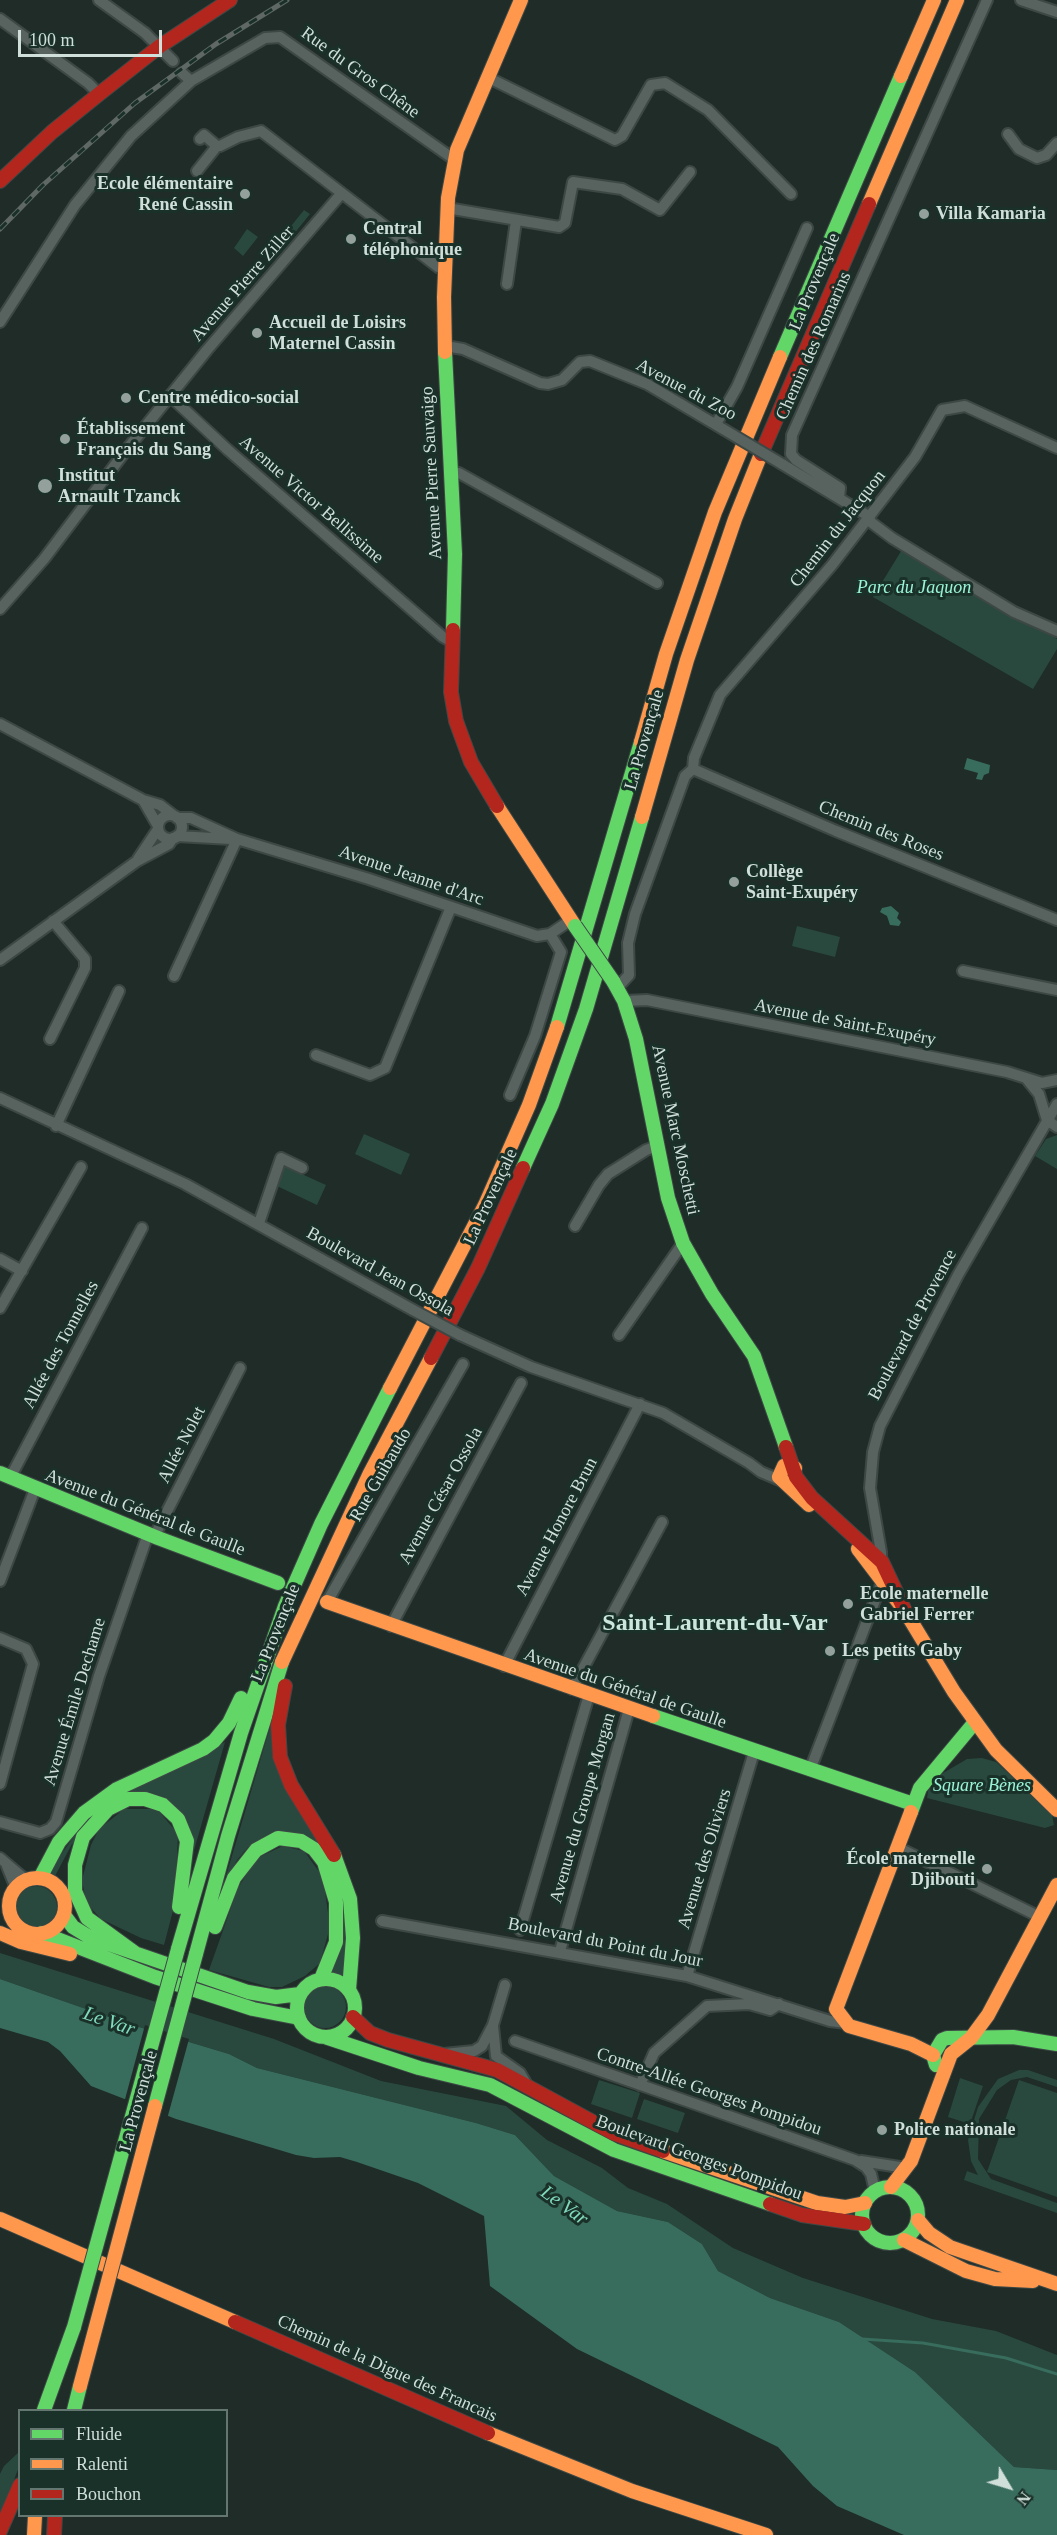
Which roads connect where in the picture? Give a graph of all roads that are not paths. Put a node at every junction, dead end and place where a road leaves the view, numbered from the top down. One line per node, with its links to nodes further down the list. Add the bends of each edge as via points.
1 (99, 0): 10 (street)
2 (230, 0): 10 (main road)
3 (521, 0): 13 (main road, Avenue Pierre Sauvaigo)
4 (934, 0): 100 (main road, La Provençale, via 715,512 666,654 569,992 529,1105 484,1205 363,1438)
5 (957, 0): 99 (main road, La Provençale, via 735,519 687,660 586,1009 552,1104 478,1268)
6 (987, 0): 37 (street, Chemin des Romarins, via 792,435 791,454 840,488)
7 (1021, 0): 8 (street)
8 (1057, 12)
9 (0, 19): 15 (street)
10 (160, 46): 11 (street); 15 (main road)
11 (173, 61)
12 (182, 73): 14 (street)
13 (487, 77): 20 (main road, Avenue Pierre Sauvaigo); 25 (street, via 615,140 622,136 651,85 665,83 708,110)
14 (191, 81): 20 (street, Rue du Gros Chêne, via 273,36 286,39); 31 (street, Rue du Gros Chêne, via 131,136 75,205)
15 (99, 94): 23 (main road)
16 (1008, 134): 18 (street, via 1019,149 1037,158)
17 (200, 139): 19 (street, via 204,135)
18 (1057, 143)
19 (216, 146): 21 (street); 24 (street, via 261,131)
20 (455, 160): 26 (main road, Avenue Pierre Sauvaigo)
21 (197, 171)
22 (690, 172): 27 (street, via 660,210 622,189 576,181 571,185 566,223 562,226)
23 (0, 181)
24 (338, 192): 29 (street); 33 (street, Avenue Pierre Ziller)
25 (791, 194)
26 (447, 208): 27 (street); 29 (main road, Avenue Pierre Sauvaigo)
27 (516, 220): 30 (street)
28 (807, 228): 34 (street)
29 (444, 269): 32 (main road, Avenue Pierre Sauvaigo)
30 (507, 284)
31 (0, 322)
32 (445, 346): 34 (street, Avenue du Zoo, via 463,349 548,384 562,380 580,362 590,361 647,384); 36 (main road, Avenue Pierre Sauvaigo)
33 (170, 396): 40 (street, Avenue Pierre Ziller, via 44,560); 42 (street, Avenue Victor Bellissime, via 433,627)
34 (720, 427): 37 (street, Avenue du Zoo, bridge)
35 (1057, 448): 38 (street, Chemin du Jacquon, via 965,406 942,410 915,457)
36 (452, 473): 39 (street, via 459,473); 42 (main road, Avenue Pierre Sauvaigo)
37 (839, 498): 38 (street, Avenue du Zoo)
38 (869, 518): 41 (street, Avenue du Zoo, via 892,538 1014,612); 44 (street, Chemin du Jacquon, via 736,674 711,710)
39 (657, 583)
40 (0, 609)
41 (1057, 631)
42 (452, 635): 54 (main road, Avenue Pierre Sauvaigo, via 453,708 461,739 490,797)
43 (0, 724): 45 (street, Avenue Jeanne d'Arc)
44 (693, 769): 52 (street, Chemin des Roses); 59 (street, Chemin du Jacquon, via 685,776 635,914 628,943 629,975)
45 (142, 800): 46 (street, Avenue Jeanne d'Arc, via 160,805); 47 (street)
46 (175, 816): 47 (street, via 163,818); 48 (street, via 182,827); 49 (street, Avenue Jeanne d'Arc, via 191,818)
47 (158, 828): 48 (street, via 165,838); 50 (street)
48 (175, 837): 49 (street, Avenue Jeanne d'Arc); 50 (street)
49 (237, 839): 51 (street, Avenue Jeanne d'Arc); 58 (street)
50 (137, 861): 53 (street)
51 (451, 907): 55 (street, Avenue Jeanne d'Arc, via 537,936); 64 (street, via 385,1068 370,1075)
52 (1057, 920)
53 (53, 921): 56 (street); 63 (street, via 86,959)
54 (573, 923): 55 (street); 59 (main road, Avenue Pierre Sauvaigo, bridge)
55 (550, 934): 67 (street, via 561,952 535,1036)
56 (0, 960)
57 (963, 971): 60 (street)
58 (174, 976)
59 (615, 984): 62 (main road, Avenue Marc Moschetti)
60 (1057, 990)
61 (119, 991): 71 (street)
62 (624, 1001): 65 (street, Avenue de Saint-Exupéry, via 647,1000); 73 (main road, Avenue Marc Moschetti, via 636,1039)
63 (50, 1039)
64 (316, 1055)
65 (1026, 1078): 66 (street, Avenue de Saint-Exupéry, via 1050,1083); 70 (street, via 1039,1094)
66 (1057, 1080)
67 (510, 1095)
68 (0, 1098): 71 (street, Boulevard Jean Ossola)
69 (1057, 1104): 70 (street, Boulevard de Provence)
70 (1047, 1120): 72 (street); 94 (street, Boulevard de Provence, via 958,1275 880,1426 870,1488)
71 (56, 1126): 76 (street, Boulevard Jean Ossola)
72 (1057, 1127)
73 (657, 1146): 77 (street, via 608,1174); 79 (main road, Avenue Marc Moschetti)
74 (81, 1167): 81 (street)
75 (303, 1168): 76 (street, via 281,1158)
76 (258, 1223): 87 (street, Boulevard Jean Ossola, bridge, via 460,1335 531,1367)
77 (575, 1226)
78 (142, 1228): 89 (street, Allée des Tonnelles)
79 (683, 1243): 83 (street); 88 (main road, Avenue Marc Moschetti, via 754,1356 784,1445)
80 (0, 1259): 81 (street)
81 (21, 1271): 82 (street)
82 (0, 1308)
83 (619, 1335)
84 (463, 1365): 98 (street, Rue Guibaudo)
85 (240, 1368): 92 (street, Allée Nolet)
86 (520, 1383): 102 (street, Avenue César Ossola)
87 (640, 1404): 88 (street, Boulevard Jean Ossola, via 678,1420 749,1463); 104 (street, Avenue Honore Brun)
88 (787, 1474): 93 (main road); 94 (main road)
89 (5, 1475): 90 (main road, Avenue du Général de Gaulle)
90 (35, 1489): 92 (main road, Avenue du Général de Gaulle); 95 (street)
91 (662, 1522): 105 (street)
92 (151, 1535): 97 (main road, Avenue du Général de Gaulle); 114 (street, Avenue Émile Dechame, via 106,1655 56,1822 40,1833)
93 (862, 1556): 94 (street); 96 (main road)
94 (882, 1562): 96 (street, Boulevard de Provence); 101 (main road)
95 (0, 1581)
96 (882, 1582): 101 (main road); 110 (street)
97 (279, 1584)
98 (327, 1602): 102 (main road, Avenue du Général de Gaulle)
99 (307, 1603): 131 (main road, La Provençale, via 266,1708); 136 (main road, via 280,1705 278,1740 291,1785 332,1850 347,1886 353,1926)
100 (285, 1606): 120 (main road, via 222,1733 203,1749 97,1802 70,1827); 128 (main road, La Provençale)
101 (905, 1611): 108 (main road)
102 (391, 1626): 104 (main road, Avenue du Général de Gaulle)
103 (0, 1638): 111 (street, via 26,1649 33,1664)
104 (504, 1666): 105 (main road, Avenue du Général de Gaulle)
105 (572, 1689): 106 (main road, Avenue du Général de Gaulle)
106 (589, 1695): 107 (main road, Avenue du Général de Gaulle); 125 (street)
107 (629, 1709): 109 (main road, Avenue du Général de Gaulle); 129 (street, Avenue du Groupe Morgan)
108 (975, 1722): 112 (main road, via 920,1788); 113 (main road, via 996,1750)
109 (754, 1752): 110 (main road, Avenue du Général de Gaulle); 133 (street, Avenue des Oliviers)
110 (810, 1770): 112 (main road, Avenue du Général de Gaulle)
111 (0, 1784)
112 (913, 1804): 116 (main road)
113 (1057, 1810)
114 (0, 1822)
115 (83, 1838): 119 (main road, via 67,1862); 128 (main road, via 108,1809 128,1799 154,1801 178,1819 187,1841 187,1858); 130 (main road, via 74,1879 82,1910 96,1926)
116 (899, 1848): 123 (street); 139 (main road)
117 (2, 1859): 120 (street)
118 (1057, 1886): 123 (main road)
119 (59, 1888): 120 (main road); 121 (main road, via 64,1897)
120 (18, 1889): 122 (main road)
121 (64, 1915): 127 (main road, via 55,1928); 130 (main road, via 80,1933)
122 (6, 1916): 127 (main road, via 23,1930)
123 (1040, 1917): 140 (main road)
124 (382, 1921): 129 (street, Boulevard du Point du Jour)
125 (520, 1930)
126 (0, 1933): 132 (main road, via 46,1949)
127 (42, 1933): 132 (main road)
128 (174, 1948): 169 (main road, La Provençale, bridge, via 157,2027)
129 (560, 1951): 133 (street, Boulevard du Point du Jour)
130 (135, 1953): 137 (main road, via 248,1992 276,1997)
131 (201, 1956): 134 (main road, via 245,1860 268,1841 286,1837 307,1844 324,1862 336,1902 336,1942); 172 (main road, La Provençale, bridge)
132 (103, 1959): 143 (main road, via 253,2009)
133 (687, 1976): 138 (street, Boulevard du Point du Jour)
134 (321, 1979): 136 (main road, via 341,1983); 137 (main road)
135 (505, 1985): 145 (street)
136 (349, 1990): 142 (main road, via 355,2007)
137 (300, 1994): 143 (main road)
138 (779, 2004): 141 (street, Boulevard du Point du Jour); 156 (street, via 770,2010 749,2004 707,2006 654,2053)
139 (836, 2009): 141 (street); 144 (main road)
140 (988, 2015): 147 (main road); 148 (main road)
141 (817, 2016): 144 (street, Boulevard du Point du Jour)
142 (353, 2017): 146 (main road, via 344,2030); 153 (main road, Boulevard Georges Pompidou, via 370,2033)
143 (299, 2018): 146 (main road, via 310,2032)
144 (846, 2023): 154 (main road, Boulevard du Point du Jour)
145 (493, 2025): 153 (street, via 482,2046 474,2051); 155 (street, via 496,2056 520,2073)
146 (325, 2037): 166 (main road, Boulevard Georges Pompidou, via 419,2068 490,2085 614,2150 802,2215)
147 (997, 2037): 148 (main road); 151 (main road)
148 (971, 2038): 149 (main road); 152 (main road)
149 (945, 2039): 152 (main road); 154 (main road)
150 (515, 2041): 156 (street, Contre-Allée Georges Pompidou)
151 (1057, 2044)
152 (951, 2054): 154 (main road); 157 (main road)
153 (438, 2055): 155 (main road, Boulevard Georges Pompidou, via 497,2070)
154 (933, 2055): 157 (main road)
155 (528, 2085): 163 (main road, Boulevard Georges Pompidou, via 597,2126 645,2145 817,2203 845,2207)
156 (640, 2085): 158 (street, Contre-Allée Georges Pompidou)
157 (937, 2087): 159 (main road)
158 (855, 2160): 159 (street, Contre-Allée Georges Pompidou); 161 (street, via 871,2174)
159 (909, 2164): 160 (main road); 162 (main road)
160 (891, 2187): 161 (main road); 162 (main road)
161 (876, 2191): 163 (main road)
162 (910, 2195): 165 (main road, via 917,2206)
163 (865, 2203): 166 (main road)
164 (0, 2219): 179 (main road, Chemin de la Digue des Francais, via 555,2462)
165 (918, 2220): 167 (main road); 168 (main road, via 950,2247)
166 (864, 2224): 167 (main road, via 880,2241)
167 (904, 2240): 168 (main road, via 966,2271 995,2279)
168 (1052, 2283)
169 (57, 2380): 170 (main road); 171 (main road)
170 (44, 2409)
171 (53, 2409)
172 (74, 2409)
173 (18, 2490): 176 (main road)
174 (35, 2517): 177 (main road)
175 (55, 2517): 178 (main road)
176 (0, 2531)
177 (34, 2535)
178 (54, 2535)
179 (766, 2535)

